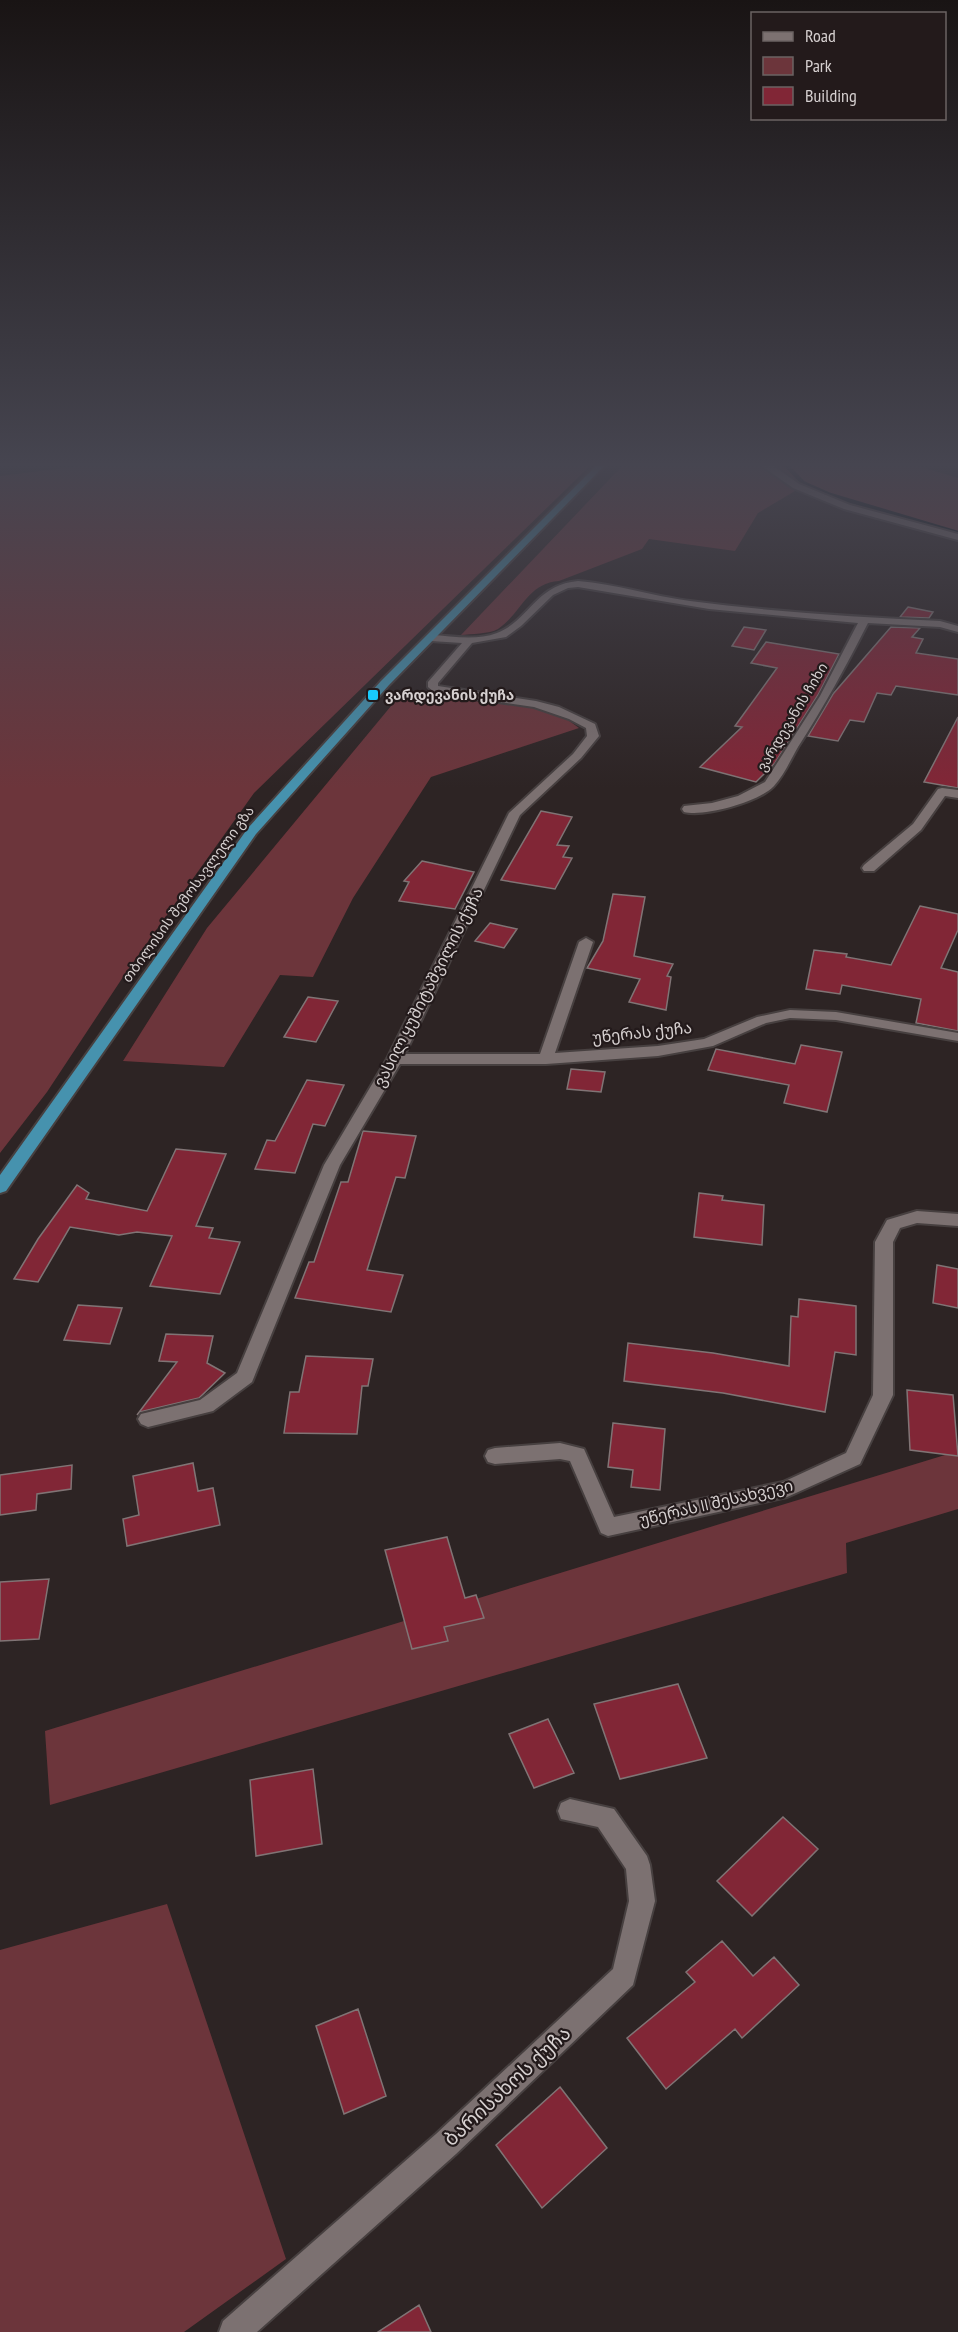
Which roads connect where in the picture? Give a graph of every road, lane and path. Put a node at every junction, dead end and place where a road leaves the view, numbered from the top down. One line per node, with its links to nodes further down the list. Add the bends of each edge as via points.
1 (497, 571): 6 (highway, თბილისის შემოსავლელი გზა)
2 (864, 621): 3 (street); 7 (street, via 675,602 594,586 568,585 542,597 510,631 483,641); 9 (street, ვარდევანის ჩიხი, via 825,696 769,784 741,799)
3 (940, 624): 4 (street); 5 (street, via 939,632)
4 (958, 629)
5 (958, 637)
6 (431, 638): 7 (street); 15 (highway, თბილისის შემოსავლელი გზა, via 376,692 252,831)
7 (469, 640): 13 (street, ვასილ ყუშიტაშვილის ქუჩა, via 433,682 433,687 439,691 545,704 591,726 593,736 515,813)
8 (958, 794): 10 (street, via 942,792 917,827)
9 (688, 809)
10 (869, 868)
11 (586, 942): 14 (street)
12 (958, 1037): 14 (street, უწერას ქუჩა, via 836,1016 790,1014 762,1020 708,1043 658,1051)
13 (395, 1059): 14 (street, უწერას ქუჩა); 17 (street, ვასილ ყუშიტაშვილის ქუჩა, via 332,1165 245,1377 206,1406)
14 (546, 1059)
15 (0, 1187)
16 (958, 1220): 18 (street, უწერას II შესახვევი, via 917,1217 893,1224 884,1242 883,1395 853,1458 787,1489 608,1527 577,1455 561,1451)
17 (148, 1419)
18 (495, 1456)
19 (570, 1811): 20 (street, ბარისახოს ქუჩა, via 605,1817 638,1865 642,1901 624,1976 446,2144)
20 (234, 2332)

